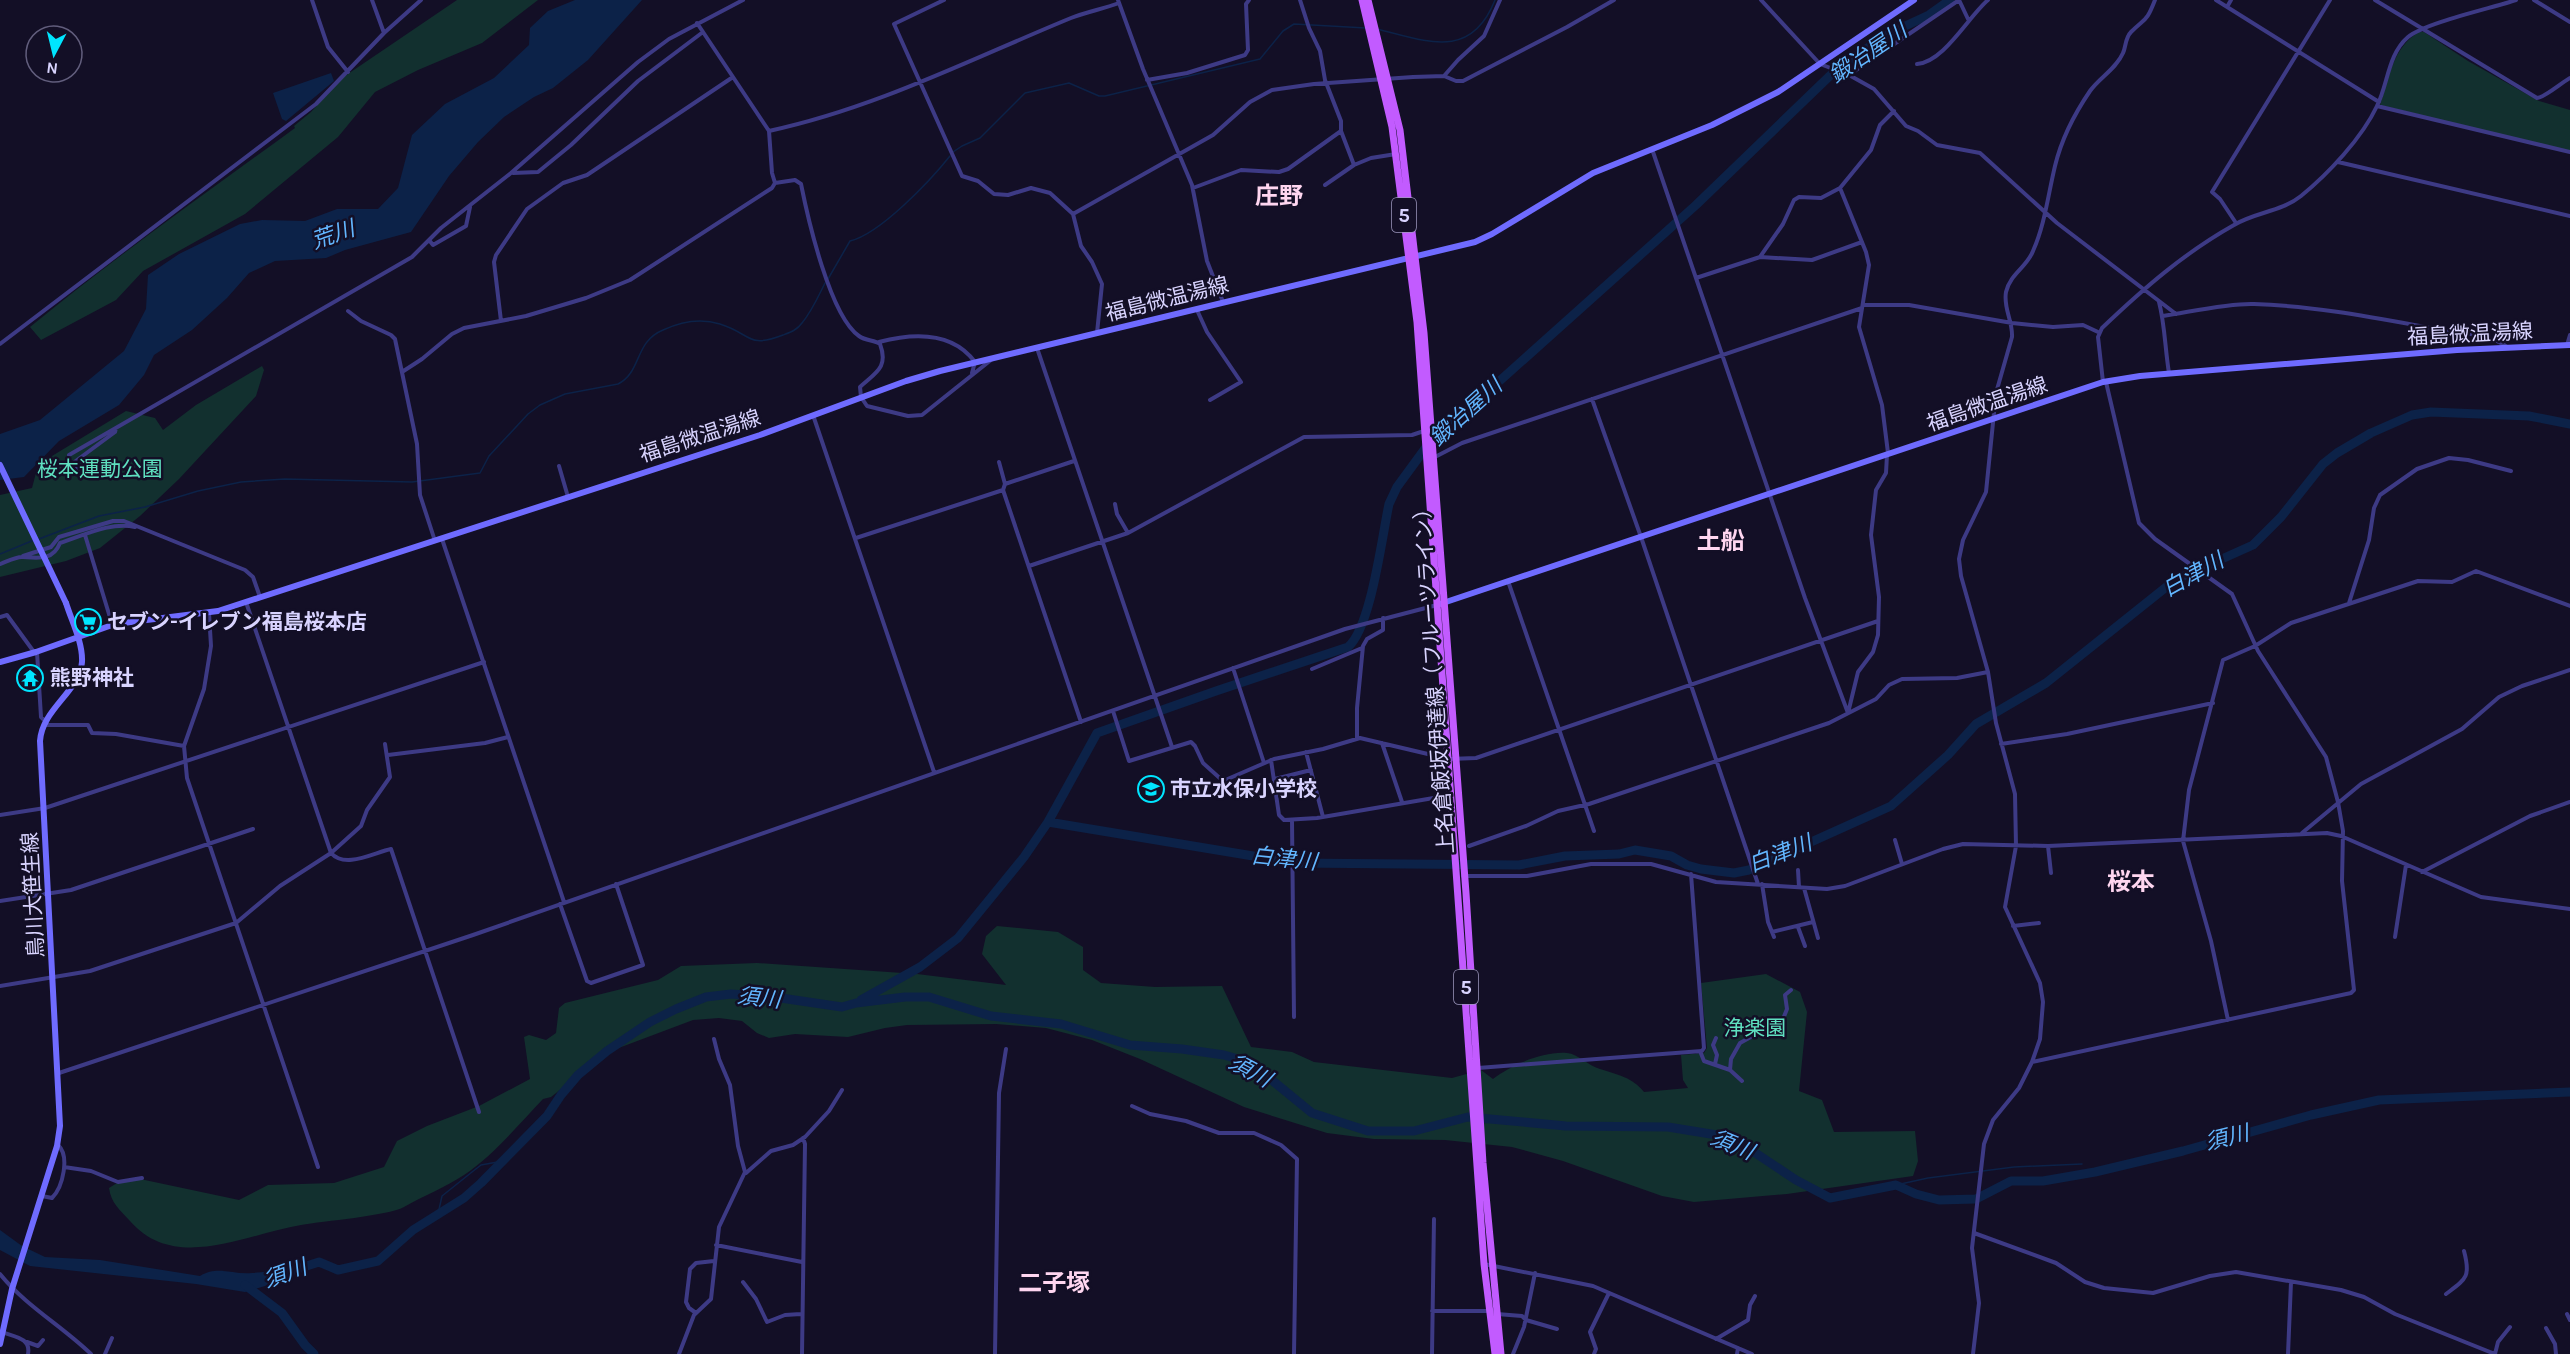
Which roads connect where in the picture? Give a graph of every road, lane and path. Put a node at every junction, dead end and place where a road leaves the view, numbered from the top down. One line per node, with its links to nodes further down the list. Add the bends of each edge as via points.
1 (312, 0): 34 (street, via 328,47)
2 (372, 0): 30 (street)
3 (421, 0): 30 (street)
4 (743, 0): 27 (street)
5 (944, 0): 42 (street, via 894,24)
6 (1249, 0): 39 (street, via 1245,55)
7 (1300, 0): 41 (street, via 1320,51)
8 (1362, 0): 40 (main road, 上名倉飯坂伊達線（フルーツライン） / 5)
9 (1368, 0): 40 (main road, 上名倉飯坂伊達線（フルーツライン） / 5)
10 (1500, 0): 36 (street, via 1484,36)
11 (1614, 0): 36 (street, via 1463,81)
12 (1761, 0): 32 (street)
13 (1914, 0): 32 (main road, 福島微温湯線)
14 (1959, 0): 25 (street); 35 (street)
15 (1988, 0): 25 (street)
16 (2153, 0): 59 (street, via 2147,18 2129,33 2119,60 2089,92 2073,120 2056,160)
17 (2216, 0): 24 (street)
18 (2231, 0): 24 (street)
19 (2330, 0): 31 (street)
20 (2375, 0): 28 (street)
21 (2516, 0): 28 (street)
22 (2534, 0): 26 (street)
23 (1118, 2): 39 (street); 42 (street, via 1071,18)
24 (2227, 7): 31 (street)
25 (1968, 19): 33 (street, via 1958,36 1940,52)
26 (2570, 22)
27 (697, 23): 29 (street); 53 (street, via 625,72)
28 (2422, 29): 38 (street, via 2536,99); 43 (street, via 2406,39 2397,51)
29 (703, 32): 37 (street); 53 (street, via 638,81 538,172)
30 (384, 33): 34 (street)
31 (2298, 51): 43 (street); 62 (street, via 2212,192)
32 (1820, 64): 35 (street); 47 (main road, 福島微温湯線, via 1754,105)
33 (1917, 64)
34 (348, 72): 82 (street, via 281,132)
35 (1849, 75): 44 (street, via 1874,89)
36 (1444, 76): 40 (street)
37 (733, 77): 45 (street); 76 (street, via 587,175 563,183 527,209 494,259)
38 (2570, 78)
39 (1147, 80): 49 (street)
40 (1385, 80): 41 (street); 50 (main road, 上名倉飯坂伊達線（フルーツライン） / 5); 65 (main road, 上名倉飯坂伊達線（フルーツライン） / 5, via 1400,130)
41 (1327, 83): 46 (street); 49 (street, via 1266,92 1221,130)
42 (920, 85): 45 (street, via 845,112); 60 (street, via 962,176 978,181 994,194 1008,195 1031,188 1050,193)
43 (2378, 104): 48 (street); 51 (street)
44 (1894, 111): 56 (street, via 1880,125 1871,150); 59 (street, via 1906,126 1941,147 1980,153)
45 (769, 131): 54 (street)
46 (1341, 131): 52 (street); 57 (street, via 1288,170 1241,170)
47 (1652, 148): 65 (main road, 福島微温湯線, via 1578,180 1492,234 1459,247); 67 (street)
48 (2570, 152)
49 (1178, 154): 57 (street); 60 (street)
50 (1396, 154): 52 (street); 65 (main road, 上名倉飯坂伊達線（フルーツライン） / 5)
51 (2337, 162): 61 (street); 62 (street, via 2288,205)
52 (1354, 165): 55 (street)
53 (511, 173): 58 (street)
54 (775, 183): 76 (street, via 630,280 586,298); 81 (street, via 800,182 829,287 854,332)
55 (1324, 185)
56 (1840, 188): 64 (street); 66 (street, via 1821,198 1794,200)
57 (1193, 189): 69 (street, via 1207,261)
58 (470, 206): 63 (street); 63 (street, via 466,226 433,245)
59 (2046, 211): 68 (street); 77 (street, via 2033,252 2016,271 2007,290 2005,305)
60 (1073, 214): 78 (street, via 1081,246 1102,284)
61 (2570, 216)
62 (2236, 223): 68 (street, via 2171,265)
63 (429, 240): 98 (street, via 408,260)
64 (1862, 242): 66 (street, via 1809,261); 71 (street, via 1869,269)
65 (1412, 257): 69 (main road, 福島微温湯線); 99 (main road, 上名倉飯坂伊達線（フルーツライン） / 5)
66 (1760, 257): 67 (street)
67 (1696, 278): 86 (street)
68 (2145, 288): 70 (street); 79 (street)
69 (1223, 302): 72 (main road, 福島微温湯線)
70 (2159, 302): 74 (street); 75 (street)
71 (1862, 306): 77 (street, via 1909,305); 86 (street); 101 (street, via 1860,331 1882,405)
72 (1196, 309): 78 (main road, 福島微温湯線); 95 (street, via 1241,382)
73 (348, 311): 89 (street, via 394,337)
74 (2176, 314): 75 (street); 85 (street, via 2248,304 2297,307 2452,331)
75 (2163, 316): 91 (street)
76 (501, 321): 89 (street, via 452,334)
77 (2012, 323): 79 (street, via 2083,325); 97 (street, via 2011,346)
78 (1097, 333): 84 (main road, 福島微温湯線)
79 (2098, 333): 92 (street)
80 (2570, 335): 83 (street)
81 (878, 342): 88 (street, via 908,336 940,338 957,345); 93 (street, via 884,358 878,372 860,387)
82 (0, 344)
83 (2569, 345): 85 (main road, 福島微温湯線)
84 (1037, 348): 87 (main road, 福島微温湯線); 103 (street)
85 (2508, 348): 91 (main road, 福島微温湯線)
86 (1722, 355): 94 (street); 111 (street)
87 (993, 358): 88 (main road, 福島微温湯線); 90 (street)
88 (975, 362): 90 (street); 93 (main road, 福島微温湯線)
89 (402, 372): 119 (street, via 417,444 420,495)
90 (972, 373): 93 (street, via 917,417 867,406)
91 (2169, 374): 92 (main road, 福島微温湯線)
92 (2104, 382): 97 (main road, 福島微温湯線); 137 (street, via 2139,523 2155,539 2232,594)
93 (861, 397): 96 (main road, 福島微温湯線)
94 (1592, 399): 102 (street); 117 (street)
95 (1210, 400)
96 (813, 415): 112 (main road, 福島微温湯線); 118 (street)
97 (1992, 420): 101 (main road, 福島微温湯線); 145 (street, via 1986,492 1963,540 1959,559)
98 (116, 428): 100 (street); 105 (street)
99 (1429, 430): 102 (main road, 上名倉飯坂伊達線（フルーツライン） / 5); 115 (street, via 1412,435 1304,436)
100 (69, 455)
101 (1888, 455): 111 (main road, 福島微温湯線); 133 (street, via 1886,473 1876,490 1870,535 1879,597)
102 (1431, 457): 128 (main road, 上名倉飯坂伊達線（フルーツライン） / 5)
103 (1074, 461): 109 (street); 120 (street)
104 (999, 462): 109 (street)
105 (73, 464)
106 (0, 465): 135 (main road, 鳥川大笹生線, bridge, via 66,603)
107 (558, 466): 112 (street)
108 (2511, 471): 127 (street, via 2449,458 2417,469 2380,495)
109 (1005, 484): 110 (street)
110 (1003, 490): 118 (street); 123 (street)
111 (1771, 493): 117 (main road, 福島微温湯線); 136 (street)
112 (568, 497): 119 (main road, 福島微温湯線)
113 (1115, 504): 115 (street)
114 (142, 527): 116 (street, via 121,525); 121 (street, via 128,521 113,521 59,537 51,547); 125 (street, via 245,570 253,578)
115 (1128, 533): 120 (street)
116 (85, 535): 121 (street, via 60,543 56,551 39,559); 134 (street)
117 (1641, 537): 124 (main road, 福島微温湯線); 146 (street)
118 (856, 538): 170 (street)
119 (439, 540): 125 (main road, 福島微温湯線); 141 (street)
120 (1102, 542): 123 (street); 147 (street)
121 (23, 556): 122 (street)
122 (0, 564)
123 (1029, 566): 151 (street)
124 (1508, 581): 128 (main road, 福島微温湯線); 154 (street)
125 (260, 597): 126 (main road, 福島微温湯線)
126 (246, 602): 130 (main road, 福島微温湯線); 153 (street)
127 (2348, 603): 129 (street, via 2418,581 2452,582 2479,570); 137 (street, via 2286,625)
128 (1440, 604): 132 (street); 164 (main road, 上名倉飯坂伊達線（フルーツライン） / 5)
129 (2570, 606)
130 (209, 613): 134 (main road, 福島微温湯線); 160 (street, via 211,646 204,689)
131 (0, 617): 139 (street, via 8,615)
132 (1383, 618): 138 (street, via 1383,630 1367,639); 142 (street)
133 (1878, 621): 136 (street); 150 (street, via 1873,652 1858,672)
134 (112, 625): 135 (main road, 福島微温湯線)
135 (77, 638): 139 (main road, 福島微温湯線); 152 (main road, 鳥川大笹生線, via 82,660 78,676)
136 (1820, 641): 146 (street); 150 (street)
137 (2255, 646): 148 (street, via 2223,660); 174 (street, via 2320,745)
138 (1362, 648): 143 (street); 156 (street)
139 (35, 653): 140 (main road, 福島微温湯線); 152 (street, via 41,717)
140 (0, 662)
141 (484, 662): 153 (street); 155 (street)
142 (1233, 668): 147 (street); 168 (street)
143 (1312, 669)
144 (2570, 670): 174 (street, via 2499,697 2462,729 2375,775)
145 (1988, 672): 150 (street, via 1893,682 1876,699); 159 (street)
146 (1691, 684): 154 (street); 166 (street)
147 (1154, 696): 149 (street); 161 (street)
148 (2213, 703): 159 (street); 185 (street, via 2189,790)
149 (1113, 711): 151 (street); 161 (street, via 1129,761)
150 (1848, 713): 166 (street, via 1830,723)
151 (1080, 722): 170 (street)
152 (45, 723): 160 (street, via 88,724 92,733); 177 (main road, 鳥川大笹生線, via 40,741)
153 (289, 727): 167 (street); 191 (street)
154 (1559, 729): 164 (street, via 1482,757); 176 (street)
155 (508, 737): 163 (street); 204 (street)
156 (1357, 738): 157 (street); 162 (street)
157 (1382, 742): 164 (street); 173 (street)
158 (385, 744): 163 (street)
159 (2001, 744): 188 (street, via 2015,794)
160 (184, 746): 167 (street)
161 (1172, 747): 168 (street, via 1191,742 1200,759 1223,781)
162 (1306, 752): 165 (street); 169 (street)
163 (388, 755): 191 (street, via 388,780 361,826)
164 (1453, 759): 172 (main road, 上名倉飯坂伊達線（フルーツライン） / 5); 190 (main road, 上名倉飯坂伊達線（フルーツライン） / 5)
165 (1271, 760): 168 (street); 171 (street)
166 (1716, 760): 176 (street); 200 (street)
167 (185, 763): 177 (street); 187 (street)
168 (1264, 763)
169 (1311, 770): 171 (street); 179 (street)
170 (934, 772): 199 (street)
171 (1275, 779): 180 (street, via 1279,815)
172 (1452, 795): 173 (street); 190 (main road, 上名倉飯坂伊達線（フルーツライン） / 5)
173 (1402, 802): 179 (street)
174 (2338, 802): 183 (street); 184 (street)
175 (2570, 802): 195 (street, via 2530,816)
176 (1584, 804): 182 (street); 190 (street)
177 (45, 808): 178 (street); 202 (main road, 鳥川大笹生線)
178 (0, 815)
179 (1323, 817): 180 (street)
180 (1292, 820): 221 (street)
181 (253, 829): 187 (street)
182 (1594, 831)
183 (2302, 833): 184 (street); 185 (street)
184 (2342, 837): 193 (street); 222 (street, via 2342,881 2353,992)
185 (2184, 838): 189 (street); 222 (street)
186 (1894, 840): 192 (street)
187 (209, 843): 202 (street, via 71,890); 207 (street)
188 (2016, 846): 189 (street); 192 (street, via 1963,844); 209 (street, via 2005,902)
189 (2048, 846): 196 (street)
190 (1463, 847): 198 (main road, 上名倉飯坂伊達線（フルーツライン） / 5)
191 (331, 853): 207 (street, via 280,886); 216 (street, via 348,861 391,849)
192 (1902, 864): 201 (street, via 1838,887)
193 (2406, 865): 195 (street); 213 (street)
194 (1798, 870): 201 (street)
195 (2422, 872): 205 (street, via 2488,899)
196 (2051, 873)
197 (1691, 874): 198 (street, via 1659,865 1598,864 1527,876); 200 (street, via 1716,882); 226 (street, via 1704,1048)
198 (1461, 875): 229 (main road, 上名倉飯坂伊達線（フルーツライン） / 5); 234 (main road, 上名倉飯坂伊達線（フルーツライン） / 5)
199 (616, 884): 204 (street); 204 (street, via 643,965 591,983 587,981)
200 (1760, 884): 201 (street); 211 (street)
201 (1802, 888): 206 (street)
202 (49, 893): 203 (street); 217 (main road, 鳥川大笹生線)
203 (0, 901)
204 (562, 903): 216 (street)
205 (2570, 909)
206 (1813, 922): 210 (street); 214 (street)
207 (236, 923): 217 (street, via 90,971); 220 (street)
208 (2039, 923): 209 (street)
209 (2013, 926): 227 (street, via 2042,991 2040,1039)
210 (1798, 927): 211 (street); 215 (street)
211 (1772, 932): 212 (street)
212 (1774, 937)
213 (2395, 937)
214 (1818, 938)
215 (1805, 946)
216 (424, 951): 220 (street); 236 (street)
217 (54, 978): 218 (street); 231 (main road, 鳥川大笹生線)
218 (0, 986)
219 (1791, 990): 230 (street, via 1785,995 1787,1010 1783,1019 1740,1043)
220 (263, 1004): 231 (street); 240 (street)
221 (1294, 1017)
222 (2228, 1020): 227 (street)
223 (1716, 1038): 228 (street)
224 (714, 1039): 241 (street, via 730,1085)
225 (1006, 1049): 281 (street, via 999,1093)
226 (1700, 1051): 228 (street, via 1704,1061); 229 (street)
227 (2032, 1062): 245 (street, via 2019,1088 1993,1120 1984,1143)
228 (1714, 1064): 230 (street)
229 (1477, 1068): 234 (main road, 上名倉飯坂伊達線（フルーツライン） / 5)
230 (1730, 1070): 232 (street)
231 (59, 1073): 238 (main road, 鳥川大笹生線)
232 (1742, 1081)
233 (842, 1090): 237 (street, via 829,1111)
234 (1477, 1100): 250 (main road, 上名倉飯坂伊達線（フルーツライン） / 5)
235 (1132, 1106): 282 (street, via 1219,1133 1254,1133 1281,1145 1297,1159)
236 (479, 1112)
237 (803, 1138): 241 (street, via 771,1151); 249 (street)
238 (58, 1145): 239 (street, via 63,1150); 243 (main road, 鳥川大笹生線)
239 (64, 1167): 242 (street, via 91,1171 118,1182); 243 (street, via 55,1196)
240 (318, 1167)
241 (745, 1173): 246 (street, via 721,1221)
242 (142, 1178)
243 (40, 1197): 255 (main road, 鳥川大笹生線)
244 (1434, 1219): 259 (street)
245 (1974, 1233): 254 (street, via 2056,1263 2085,1282 2103,1288 2153,1293 2236,1272); 290 (street, via 1972,1257 1979,1303)
246 (716, 1245): 248 (street); 249 (street)
247 (2464, 1251): 257 (street, via 2467,1274)
248 (714, 1261): 260 (street, via 712,1296); 260 (street, via 696,1263 690,1269 686,1302)
249 (802, 1262): 262 (street)
250 (1488, 1264): 251 (street); 261 (main road, 上名倉飯坂伊達線（フルーツライン） / 5)
251 (1535, 1273): 256 (street); 264 (street)
252 (0, 1274): 255 (street)
253 (743, 1282): 262 (street, via 767,1322)
254 (2291, 1282): 291 (street); 292 (street, via 2364,1297 2395,1314)
255 (12, 1289): 269 (main road, 鳥川大笹生線); 277 (street)
256 (1609, 1293): 271 (street); 287 (street, via 1590,1332 1596,1347)
257 (2446, 1294)
258 (1755, 1296): 271 (street, via 1748,1320)
259 (1432, 1311): 261 (street); 283 (street)
260 (696, 1313): 279 (street)
261 (1493, 1313): 264 (street); 284 (main road, 上名倉飯坂伊達線（フルーツライン） / 5); 285 (main road, 上名倉飯坂伊達線（フルーツライン） / 5)
262 (801, 1314): 280 (street)
263 (2567, 1314): 265 (street)
264 (1525, 1319): 268 (street); 286 (street)
265 (2570, 1320)
266 (2510, 1327): 292 (street, via 2498,1342)
267 (2546, 1328): 293 (street)
268 (1557, 1329)
269 (2, 1332): 273 (street); 274 (main road, 鳥川大笹生線)
270 (112, 1338): 278 (street)
271 (1716, 1339): 275 (street)
272 (43, 1340): 273 (street, via 38,1347)
273 (27, 1341): 276 (street)
274 (0, 1344)
275 (1738, 1348): 288 (street); 289 (street)
276 (28, 1354)
277 (91, 1354)
278 (105, 1354)
279 (680, 1354)
280 (802, 1354)
281 (995, 1354)
282 (1294, 1354)
283 (1431, 1354)
284 (1495, 1354)
285 (1501, 1354)
286 (1513, 1354)
287 (1594, 1354)
288 (1737, 1354)
289 (1752, 1354)
290 (1973, 1354)
291 (2288, 1354)
292 (2495, 1354)
293 (2556, 1354)

